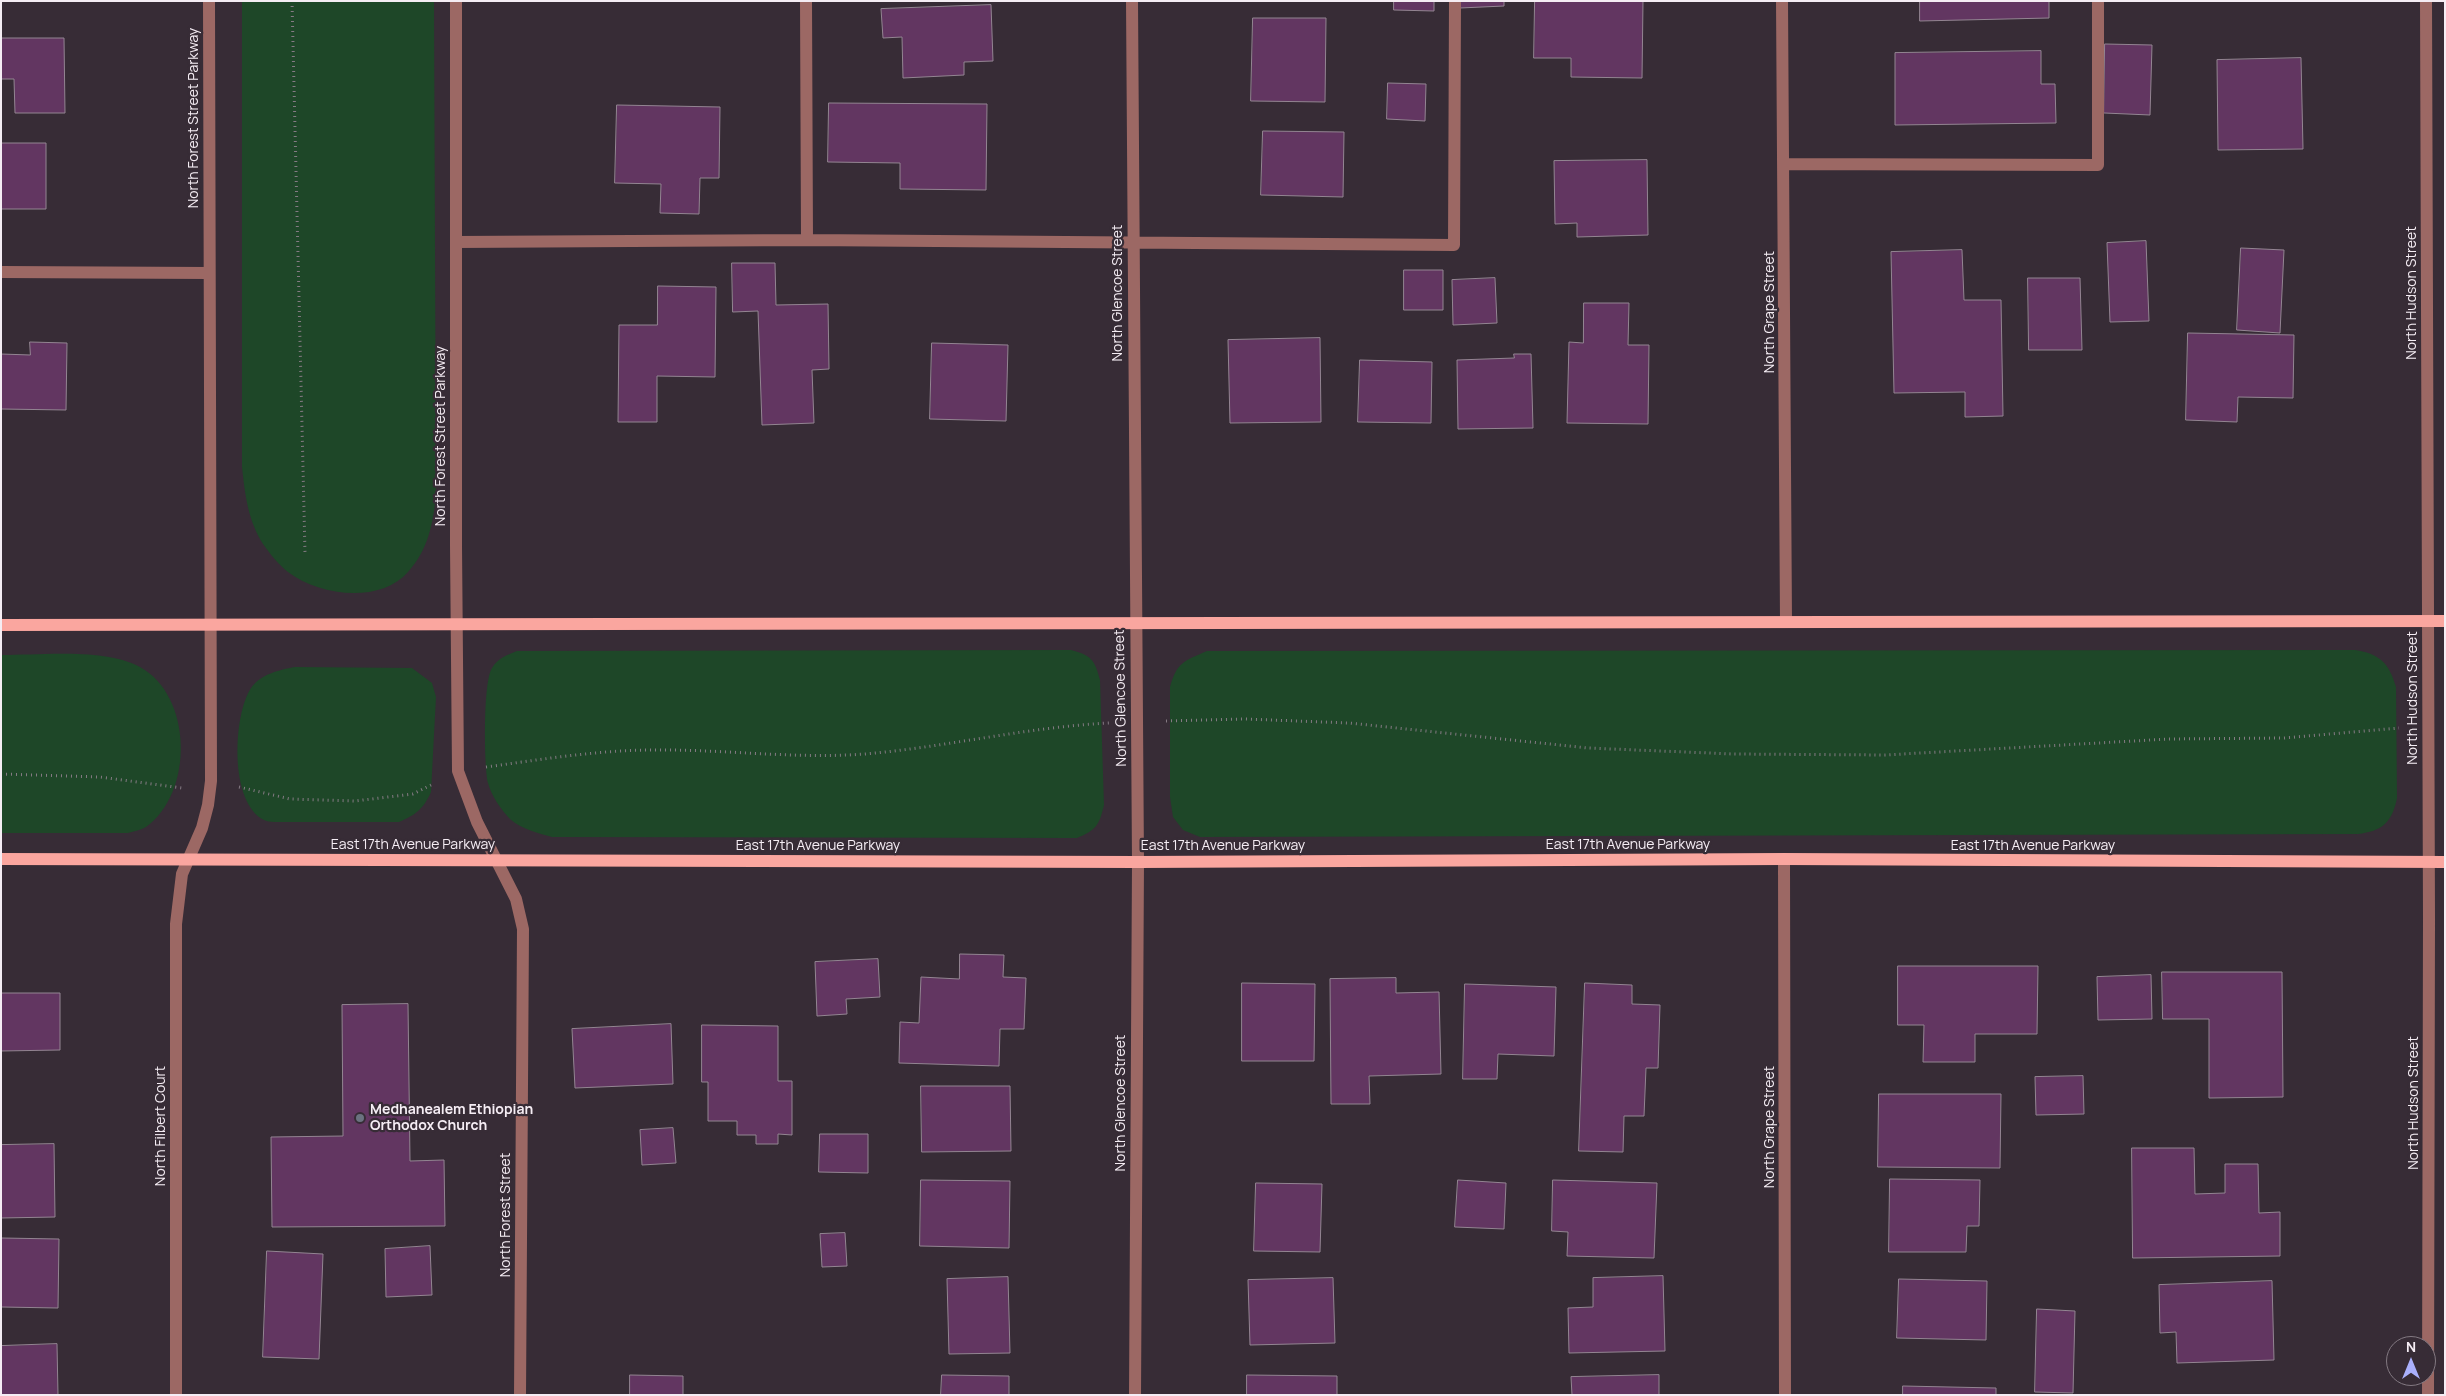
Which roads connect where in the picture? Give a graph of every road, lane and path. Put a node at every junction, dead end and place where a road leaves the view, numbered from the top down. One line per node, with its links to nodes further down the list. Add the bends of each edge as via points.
1 (209, 1): 15 (street, North Forest Street Parkway)
2 (292, 1): 16 (path)
3 (456, 1): 12 (street, North Forest Street Parkway)
4 (806, 1): 11 (street)
5 (1132, 1): 13 (street, North Glencoe Street)
6 (1455, 1): 13 (street, via 1454,245)
7 (1782, 1): 10 (street, North Grape Street)
8 (2098, 1): 10 (street, via 2098,165)
9 (2426, 1): 17 (street, North Hudson Street)
10 (1784, 164): 19 (street, North Grape Street)
11 (807, 240): 12 (street); 13 (street)
12 (456, 242): 23 (street, North Forest Street Parkway)
13 (1133, 243): 20 (street, North Glencoe Street)
14 (1, 272): 15 (street)
15 (209, 273): 22 (street, North Forest Street Parkway)
16 (305, 552)
17 (2428, 621): 18 (main road); 19 (main road); 25 (street, North Hudson Street)
18 (2445, 621)
19 (1786, 622): 20 (main road)
20 (1135, 624): 23 (main road); 24 (street, North Glencoe Street)
21 (1, 625): 22 (main road)
22 (210, 625): 23 (main road); 28 (street, North Forest Street Parkway)
23 (457, 625): 26 (street, North Forest Street Parkway)
24 (1136, 722): 25 (path, via 1245,719 1330,722 1588,748 1733,754 1885,755 2169,740 2284,738); 26 (path, via 1014,732 865,754 663,750 591,754); 33 (street, North Glencoe Street)
25 (2428, 726): 34 (street, North Hudson Street)
26 (458, 771): 28 (path, via 413,794 355,801 290,800); 32 (street, North Forest Street Parkway, via 477,822)
27 (1, 774): 28 (path, via 100,777 181,788)
28 (211, 781): 30 (street, North Filbert Court, via 202,828)
29 (1, 859): 30 (main road, East 17th Avenue Parkway)
30 (187, 860): 32 (main road, East 17th Avenue Parkway); 36 (street, North Filbert Court, via 177,897 176,924)
31 (1784, 860): 33 (main road, East 17th Avenue Parkway); 34 (main road, East 17th Avenue Parkway); 39 (street, North Grape Street)
32 (499, 861): 33 (main road, East 17th Avenue Parkway); 37 (street, North Forest Street, via 516,899 523,929)
33 (1138, 862): 38 (street, North Glencoe Street)
34 (2429, 862): 35 (main road, East 17th Avenue Parkway); 40 (street, North Hudson Street)
35 (2445, 862)
36 (176, 1395)
37 (520, 1395)
38 (1135, 1395)
39 (1785, 1395)
40 (2428, 1395)

